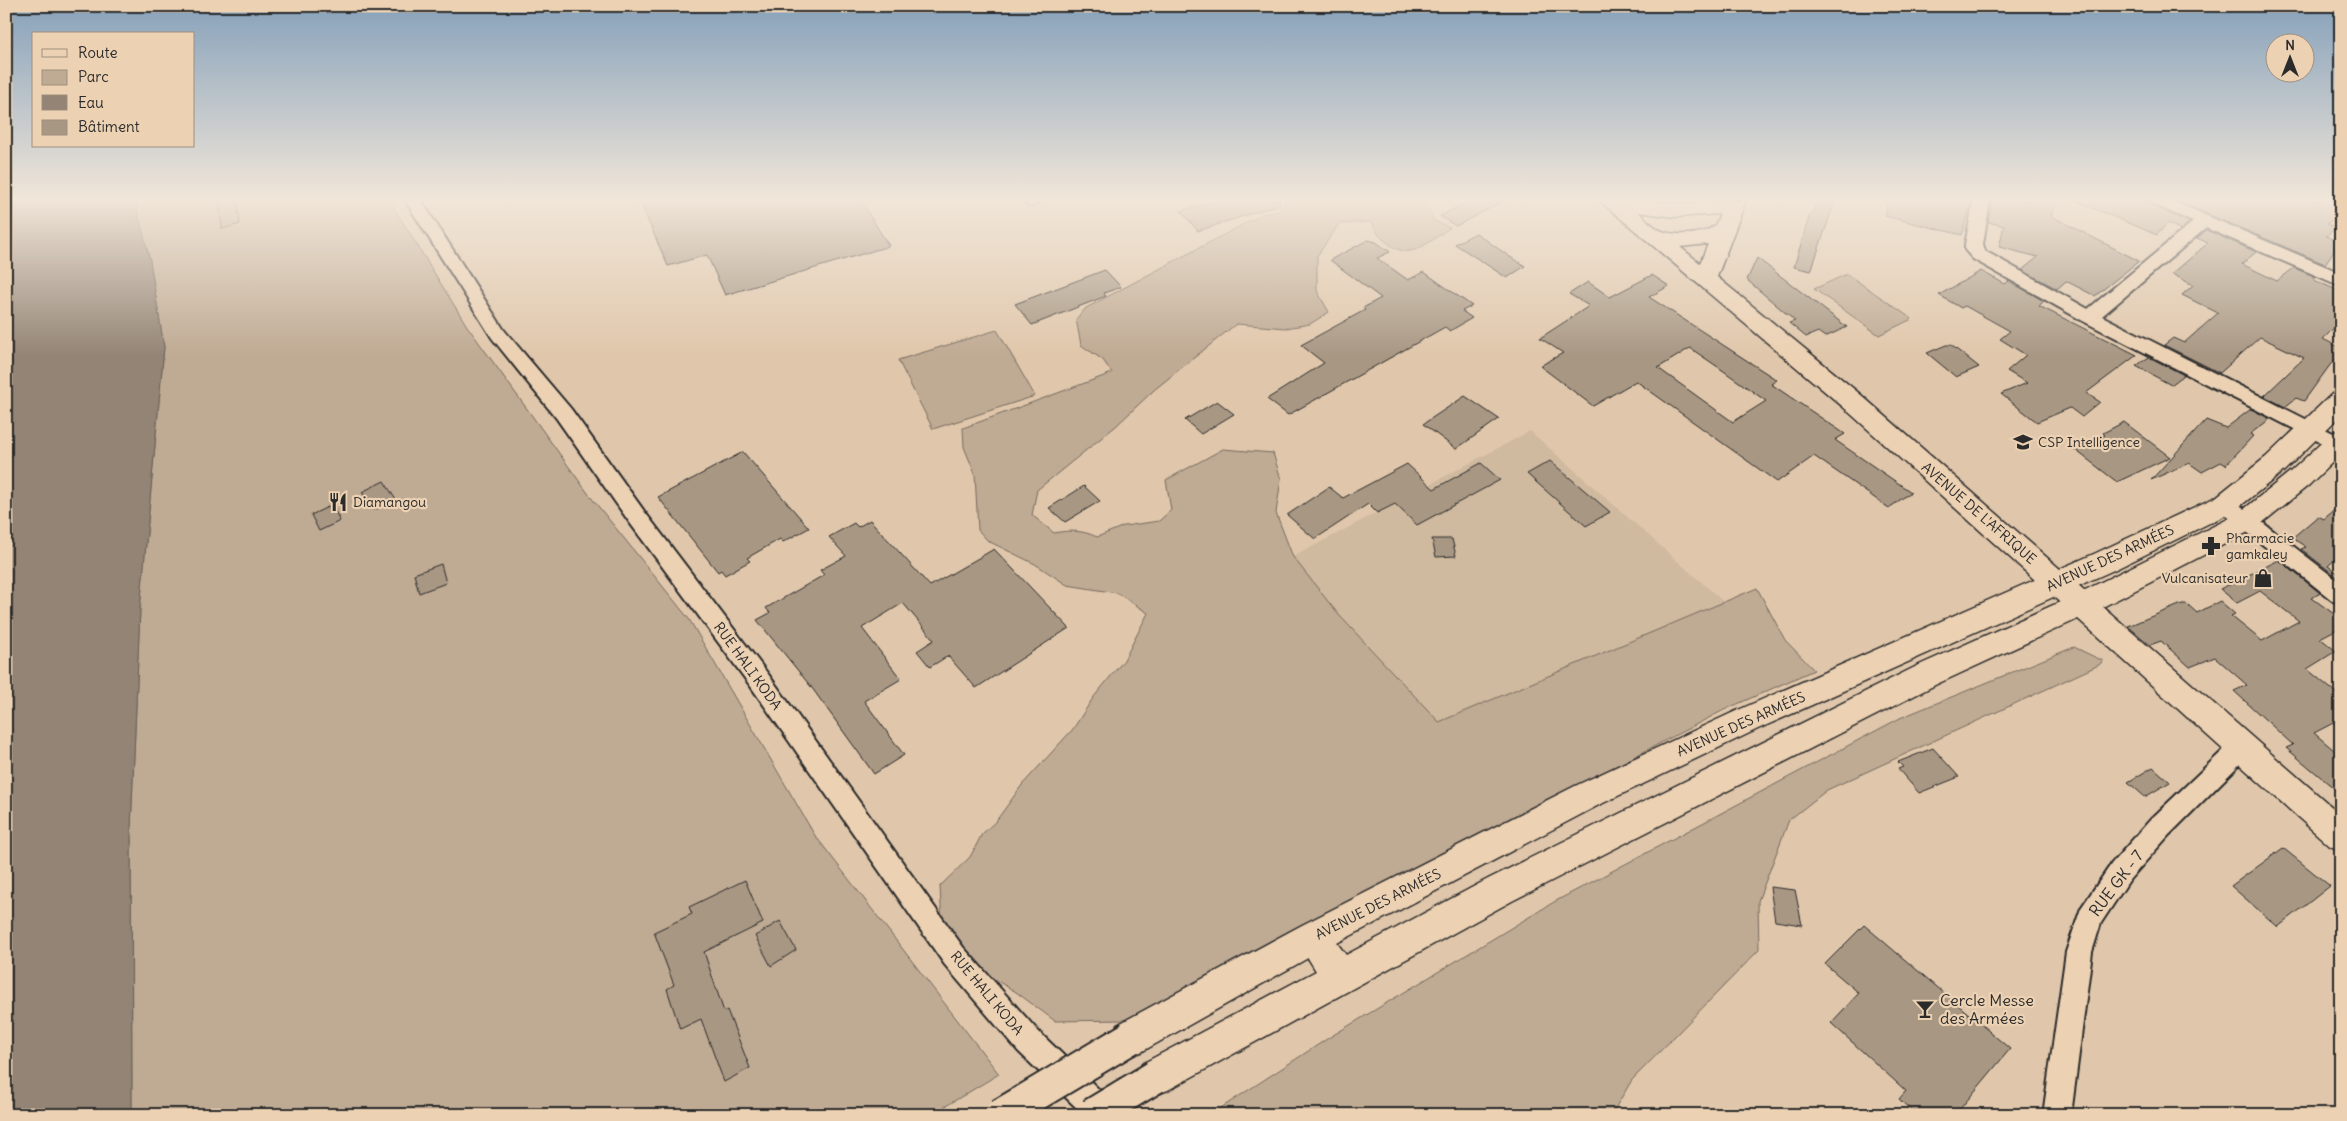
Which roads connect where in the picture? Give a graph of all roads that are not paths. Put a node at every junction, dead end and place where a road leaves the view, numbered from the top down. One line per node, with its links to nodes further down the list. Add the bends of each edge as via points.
1 (446, 252): 22 (street, RUE HALI KODA, via 498,334 564,414 760,681 954,956 1028,1041)
2 (1674, 252): 7 (main road, AVENUE DE L'AFRIQUE)
3 (1715, 252): 7 (main road)
4 (1976, 252): 9 (street)
5 (2166, 252): 9 (street)
6 (2278, 252): 8 (street)
7 (1705, 278): 13 (main road, AVENUE DE L'AFRIQUE, via 1851,400)
8 (2341, 280)
9 (2089, 317): 11 (street)
10 (2341, 400): 11 (main road, AVENUE DES ARMÉES)
11 (2332, 440): 12 (main road, AVENUE DES ARMÉES, via 2275,464)
12 (2236, 513): 13 (main road, AVENUE DES ARMÉES); 14 (street); 15 (main road, AVENUE DES ARMÉES)
13 (2057, 582): 15 (main road, AVENUE DE L'AFRIQUE); 18 (main road, AVENUE DES ARMÉES, via 1747,720 1586,796)
14 (2341, 595)
15 (2081, 605): 16 (main road, AVENUE DE L'AFRIQUE); 19 (main road, AVENUE DES ARMÉES, via 1928,675 1742,768 1500,890)
16 (2241, 748): 17 (main road, AVENUE DE L'AFRIQUE); 23 (street, RUE GK - 7, via 2160,827 2121,871 2090,916 2079,952)
17 (2341, 836)
18 (1314, 937): 19 (main road); 20 (main road, AVENUE DES ARMÉES, bridge, via 1130,1038)
19 (1339, 976): 21 (main road, AVENUE DES ARMÉES, bridge)
20 (1001, 1115)
21 (1092, 1115)
22 (1105, 1115)
23 (2057, 1115)

